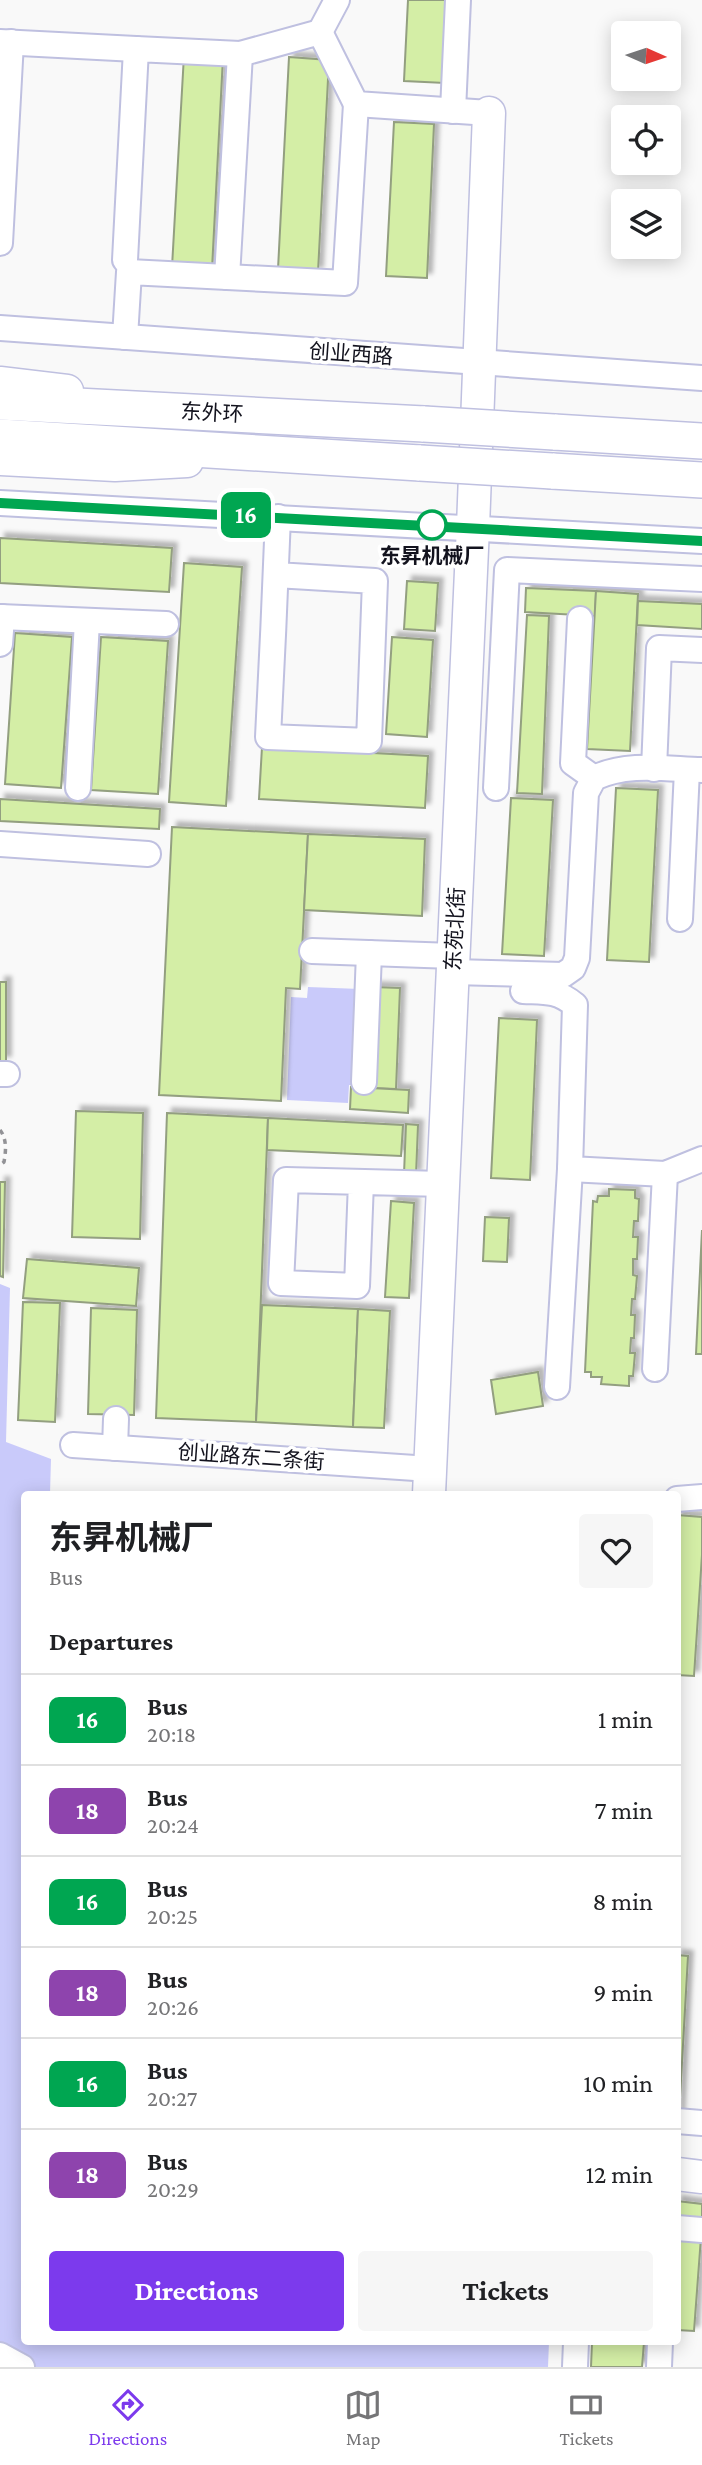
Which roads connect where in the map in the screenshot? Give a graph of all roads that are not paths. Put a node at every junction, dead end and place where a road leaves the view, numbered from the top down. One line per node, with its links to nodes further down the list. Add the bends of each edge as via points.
1 (337, 0): 3 (street)
2 (458, 0): 8 (street)
3 (320, 32): 6 (street); 7 (street)
4 (6, 42): 5 (street); 10 (street)
5 (136, 49): 6 (street); 11 (street)
6 (240, 54): 12 (street)
7 (356, 104): 8 (street); 12 (street, via 345,283)
8 (453, 111): 9 (street)
9 (489, 113): 15 (main road, 东苑北街)
10 (0, 243)
11 (125, 260)
12 (227, 277): 14 (street, via 129,272)
13 (0, 328): 14 (street, 创业西路)
14 (125, 337): 15 (street, 创业西路)
15 (478, 363): 16 (street, 创业西路); 27 (main road, 东苑北街)
16 (702, 377)
17 (0, 383): 19 (main road)
18 (0, 402): 19 (highway, 东外环)
19 (301, 418): 21 (highway, 东外环, bridge)
20 (0, 437): 22 (highway, 东外环)
21 (702, 441)
22 (300, 456): 23 (main road, via 115,465); 24 (highway, 东外环, bridge)
23 (0, 459)
24 (702, 480)
25 (0, 503): 26 (street)
26 (278, 517): 27 (street); 31 (street)
27 (473, 527): 28 (street); 29 (main road, 东苑北街)
28 (702, 541)
29 (471, 568): 30 (street); 50 (main road, 东苑北街)
30 (507, 570): 32 (street); 43 (street)
31 (276, 575): 31 (street, via 375,581 369,741 268,737)
32 (702, 579)
33 (1, 617): 35 (street); 37 (street)
34 (580, 619): 41 (street, via 573,763)
35 (88, 621): 36 (street); 42 (street)
36 (166, 624)
37 (0, 644)
38 (702, 650): 39 (street, via 659,648)
39 (654, 769): 40 (street); 41 (street, via 626,768)
40 (695, 770): 46 (street)
41 (594, 778): 49 (street, via 586,793)
42 (78, 788)
43 (496, 788)
44 (0, 844): 45 (street)
45 (148, 854)
46 (680, 919)
47 (312, 951): 48 (street)
48 (369, 953): 50 (street); 52 (street)
49 (578, 958): 50 (street, via 563,975); 51 (street)
50 (453, 972): 51 (street, via 554,992); 57 (main road, 东苑北街)
51 (575, 1005): 54 (street)
52 (365, 1082)
53 (702, 1159): 55 (street)
54 (570, 1170): 55 (street); 59 (street)
55 (665, 1174): 58 (street)
56 (361, 1182): 56 (street, via 286,1180 281,1283 357,1286); 57 (street)
57 (443, 1184): 63 (main road, 东苑北街)
58 (655, 1369)
59 (558, 1387)
60 (116, 1419): 62 (street)
61 (73, 1445): 62 (street, 创业路东二条街)
62 (115, 1448): 63 (street, 创业路东二条街)
63 (429, 1482)
64 (702, 1497): 65 (street)
65 (681, 1499)
66 (681, 2121): 67 (street)
67 (702, 2123)
68 (681, 2174): 69 (main road)
69 (702, 2177)
70 (681, 2228): 71 (street)
71 (702, 2230)
72 (576, 2345): 76 (street)
73 (660, 2345): 77 (street)
74 (0, 2355): 75 (street)
75 (22, 2367)
76 (575, 2367)
77 (659, 2367)

